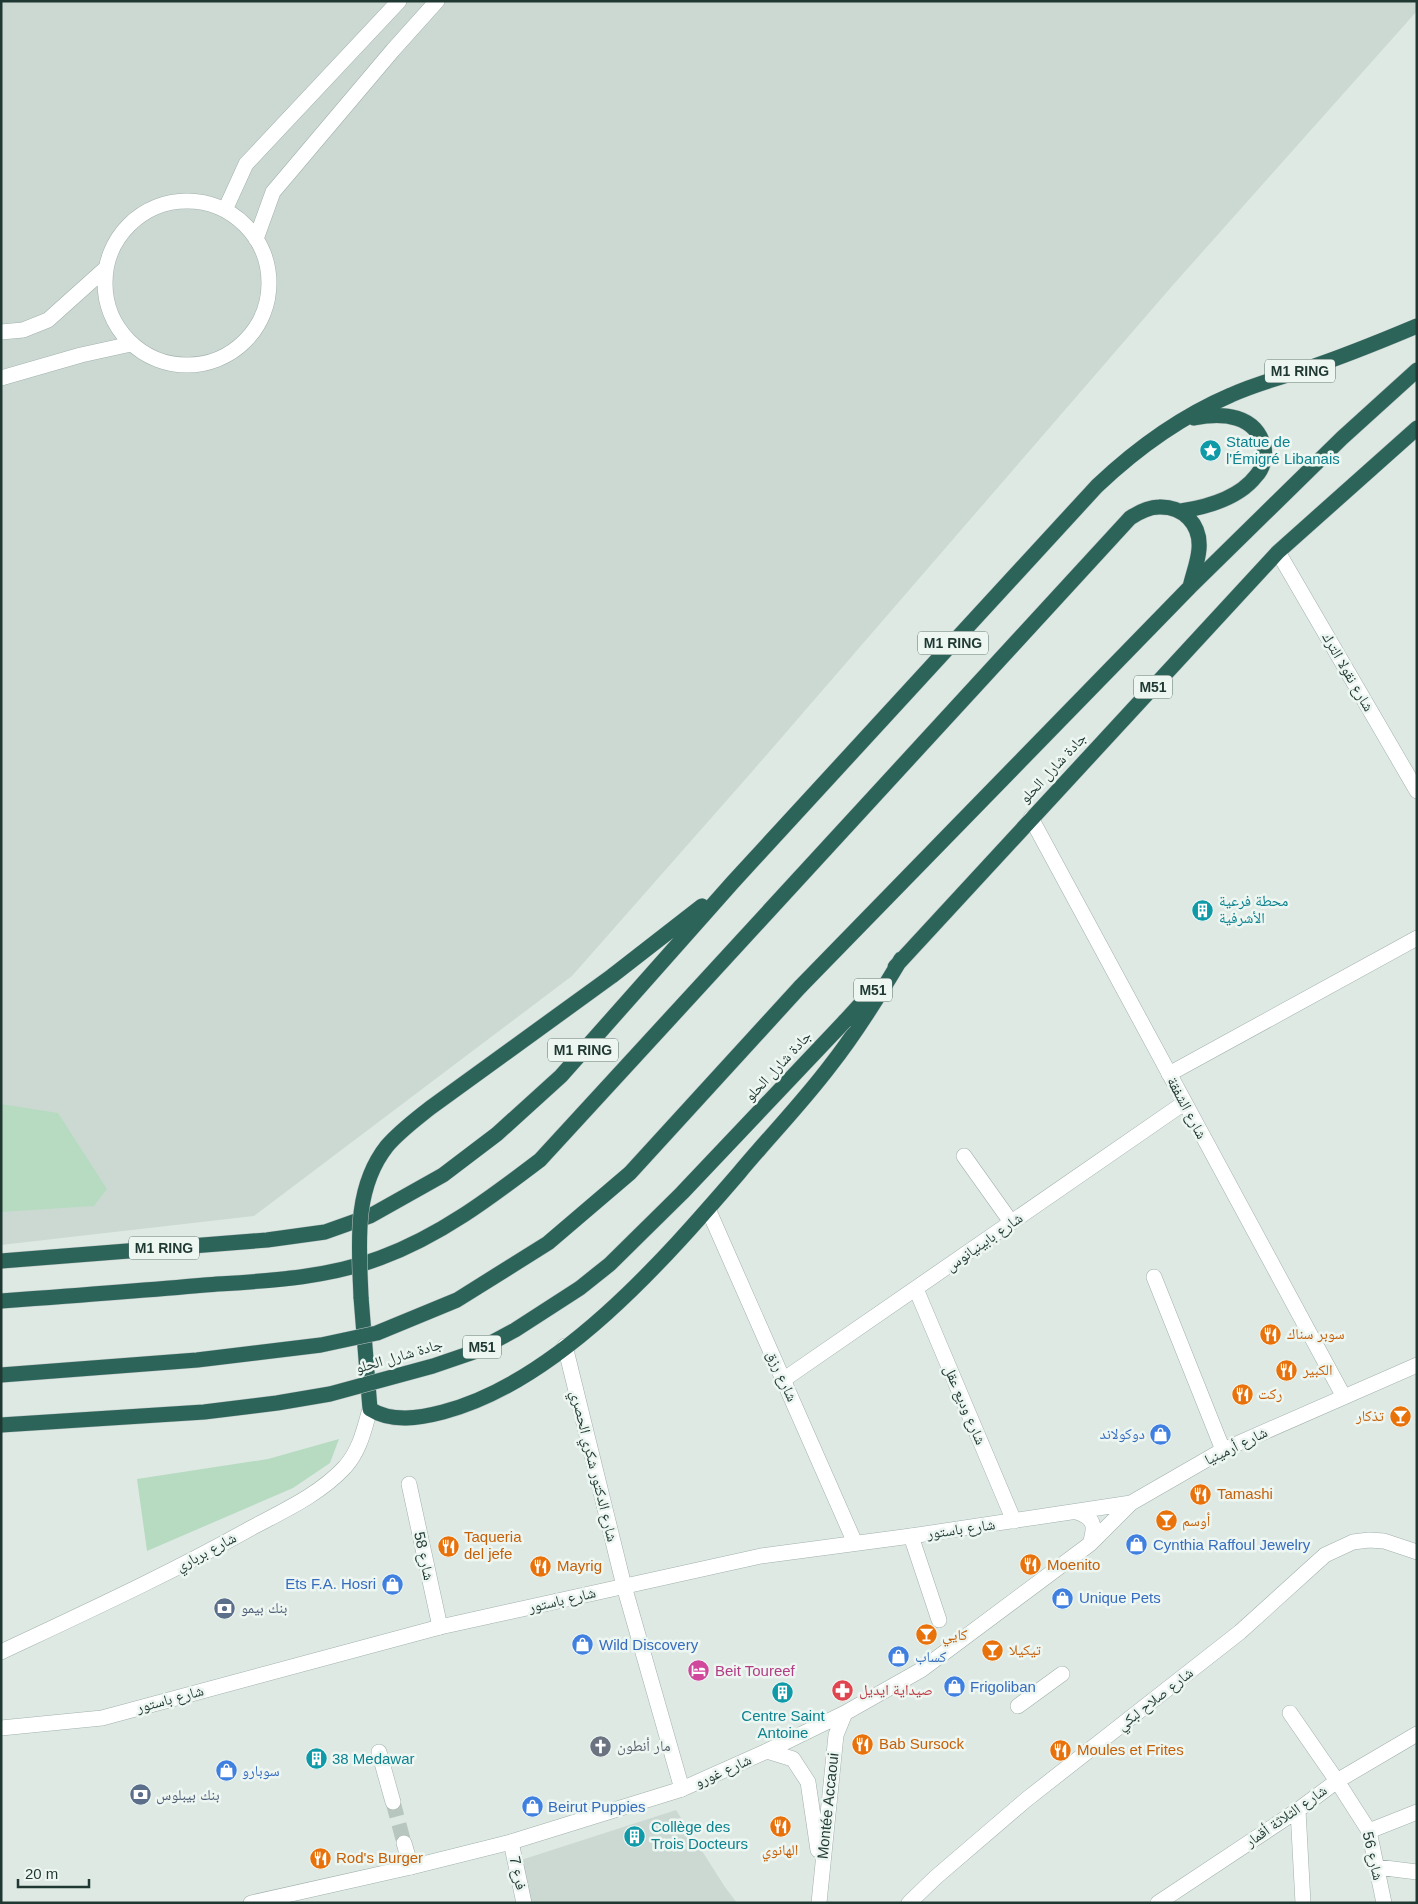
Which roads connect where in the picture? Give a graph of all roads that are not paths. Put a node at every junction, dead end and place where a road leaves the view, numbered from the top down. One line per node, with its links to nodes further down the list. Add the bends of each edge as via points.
1 (399, 1): 3 (street, via 246,164)
2 (437, 1): 4 (street, via 273,192)
3 (225, 210): 4 (street, via 242,222); 5 (street, via 198,202 170,203 144,213 126,228 113,246)
4 (256, 239): 8 (street, via 269,275 268,294 262,316 250,336 230,353 205,364 178,365 153,358)
5 (106, 268): 7 (street, via 48,320 23,330); 8 (street, via 105,295 114,322)
6 (1417, 326): 11 (highway, M1 RING, via 1229,395)
7 (1, 332)
8 (131, 344): 10 (street)
9 (1417, 370): 15 (highway, جادة شارل الحلو / M51, via 1342,438)
10 (1, 378)
11 (1185, 419): 13 (highway, via 1224,416 1246,421 1256,429 1265,450 1263,466 1245,487 1212,504); 18 (highway, M1 RING, via 1119,465 1097,486)
12 (1417, 428): 14 (highway, جادة شارل الحلو / M51)
13 (1180, 511): 15 (highway, via 1195,525 1199,538 1198,559); 29 (highway, via 1159,507 1144,510 1119,528 540,1160 484,1203 435,1233 380,1258 335,1271 273,1280)
14 (1278, 552): 16 (street, شارع نقولا الترك); 17 (highway, جادة شارل الحلو / M51)
15 (1190, 587): 32 (highway, جادة شارل الحلو / M51, bridge, via 800,987 630,1173 548,1243 457,1300 377,1333 321,1345 196,1360)
16 (1417, 791)
17 (1031, 818): 20 (highway, جادة شارل الحلو / M51); 21 (street, شارع الشفقة)
18 (733, 882): 26 (highway, M1 RING, via 561,1076 497,1134 442,1175 370,1216 325,1232 267,1240); 35 (highway, bridge, via 612,976 430,1108 403,1130 376,1162 369,1176 358,1238)
19 (1417, 938): 21 (street)
20 (901, 960): 24 (highway, via 830,1067); 36 (highway, جادة شارل الحلو / M51, bridge, via 682,1193 610,1264 580,1288 474,1352 330,1394 277,1403 204,1412)
21 (1169, 1074): 22 (street, شارع الشفقة)
22 (1184, 1102): 25 (street, شارع بابينيانوس); 34 (street, شارع الشفقة)
23 (964, 1156): 25 (street)
24 (708, 1209): 30 (highway, via 644,1278); 33 (street, شارع رزق)
25 (1012, 1222): 28 (street, شارع بابينيانوس)
26 (1, 1261)
27 (1154, 1277): 37 (street)
28 (916, 1289): 33 (street, شارع بابينيانوس); 41 (street, شارع وديع عقل)
29 (1, 1301)
30 (565, 1346): 35 (highway, via 518,1381 464,1407 425,1417 397,1418); 46 (street, شارع الدكتور شكري الحصري)
31 (1417, 1365): 34 (street, شارع أرمينيا)
32 (1, 1375)
33 (784, 1380): 43 (street, شارع رزق)
34 (1344, 1397): 37 (street, شارع أرمينيا)
35 (370, 1409): 49 (street, شارع برباري, via 354,1456 334,1478 304,1499 202,1556)
36 (1, 1425)
37 (1223, 1450): 39 (street, شارع أرمينيا)
38 (409, 1484): 48 (street, شارع 58)
39 (1131, 1503): 40 (street, شارع باستور); 44 (street, شارع غورو)
40 (1077, 1512): 41 (street, شارع باستور); 44 (street, via 1092,1522 1094,1531)
41 (1014, 1521): 42 (street, شارع باستور)
42 (911, 1536): 43 (street, شارع باستور); 47 (street)
43 (855, 1543): 46 (street, شارع باستور, via 761,1556)
44 (1090, 1544): 52 (street, شارع غورو, via 921,1670)
45 (1417, 1552): 73 (street, شارع صلاح لبكي, via 1384,1541 1369,1540 1353,1542 1325,1555 1240,1632 1027,1799)
46 (624, 1586): 48 (street, شارع باستور); 59 (street, شارع الدكتور شكري الحصري)
47 (939, 1620)
48 (440, 1627): 54 (street, شارع باستور, via 102,1718)
49 (1, 1652)
50 (1062, 1674): 51 (street)
51 (1018, 1706)
52 (845, 1713): 56 (street, شارع غورو); 68 (street, Montée Accaoui, via 836,1735)
53 (1290, 1713): 58 (street, شارع 56)
54 (1, 1728)
55 (1417, 1734): 58 (street, شارع الثلاثة أقمار)
56 (767, 1751): 59 (street, شارع غورو); 68 (street, Montée Accaoui, via 793,1759 808,1782)
57 (379, 1752): 60 (street)
58 (1337, 1781): 61 (street, شارع الثلاثة أقمار); 63 (street, شارع 56)
59 (682, 1789): 64 (street, شارع غورو)
60 (393, 1802)
61 (1298, 1810): 74 (street, شارع الثلاثة أقمار); 75 (street)
62 (1417, 1812): 63 (street)
63 (1369, 1831): 67 (street, شارع 56)
64 (511, 1842): 66 (street, شارع غورو); 71 (street, فرع 7)
65 (404, 1843): 66 (street)
66 (411, 1867): 70 (street, شارع غورو)
67 (1377, 1867): 69 (street); 76 (street, شارع 56)
68 (821, 1870): 72 (street, Montée Accaoui)
69 (1417, 1872)
70 (250, 1903)
71 (524, 1903)
72 (819, 1903)
73 (909, 1903)
74 (1158, 1903)
75 (1303, 1903)
76 (1384, 1903)

